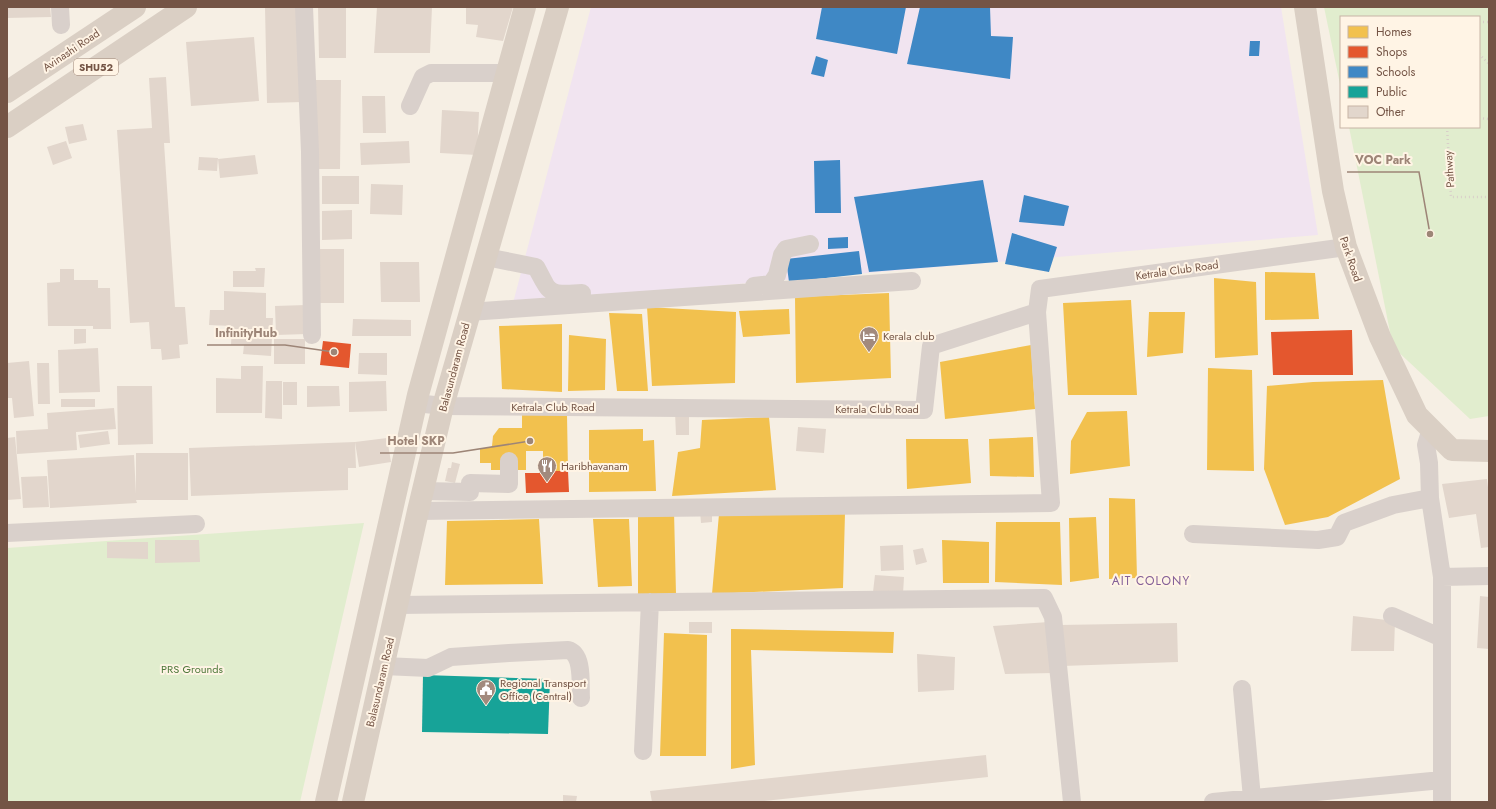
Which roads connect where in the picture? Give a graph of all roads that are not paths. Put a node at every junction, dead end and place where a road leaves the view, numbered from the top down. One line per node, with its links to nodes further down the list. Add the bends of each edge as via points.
1 (60, 7): 8 (street)
2 (136, 7): 10 (main road, Avinashi Road / SHU52)
3 (186, 7): 12 (main road, SHU52)
4 (304, 7): 19 (street, via 310,152)
5 (526, 7): 9 (main road)
6 (558, 7): 15 (main road, Balasundaram Road)
7 (1305, 7): 14 (main road, Park Road, via 1332,191)
8 (61, 25)
9 (507, 73): 11 (street, via 431,73 423,77); 20 (main road)
10 (7, 92)
11 (410, 106)
12 (7, 127)
13 (810, 244): 15 (street, via 786,249 771,284 714,289 558,294 548,289 536,267)
14 (1346, 247): 18 (street, Ketrala Club Road, via 1040,289); 22 (main road, Park Road, via 1383,344 1417,415)
15 (486, 257): 17 (main road, Balasundaram Road)
16 (912, 281): 17 (street)
17 (469, 312): 21 (main road, Balasundaram Road)
18 (1037, 312): 21 (street, Ketrala Club Road, via 931,346 924,410); 26 (street, via 1051,503)
19 (312, 336)
20 (416, 403): 21 (street); 36 (main road)
21 (443, 406): 26 (main road, Balasundaram Road)
22 (1431, 429): 23 (main road, Park Road, via 1452,450); 25 (street, via 1426,444 1430,470)
23 (1489, 451)
24 (509, 461): 26 (street, via 509,484 470,483 470,492)
25 (1430, 498): 29 (street, via 1393,505 1344,523 1337,537 1318,540); 31 (street)
26 (420, 501): 33 (main road, Balasundaram Road)
27 (196, 524): 28 (street)
28 (7, 533)
29 (1193, 534)
30 (1489, 576): 31 (street)
31 (1442, 577): 35 (street)
32 (650, 602): 33 (street); 40 (street); 45 (street, via 1044,598 1053,617)
33 (397, 605): 37 (main road, Balasundaram Road)
34 (1392, 616): 35 (street)
35 (1442, 638): 41 (street)
36 (359, 653): 37 (main road); 43 (main road)
37 (384, 662): 39 (street, via 428,668 451,657 568,650 572,651 580,664); 44 (main road, Balasundaram Road)
38 (1242, 689): 42 (street)
39 (580, 698)
40 (643, 751)
41 (1442, 780): 42 (street); 47 (street)
42 (1252, 798): 46 (street)
43 (326, 802)
44 (353, 802)
45 (1072, 802)
46 (1213, 802)
47 (1442, 802)

